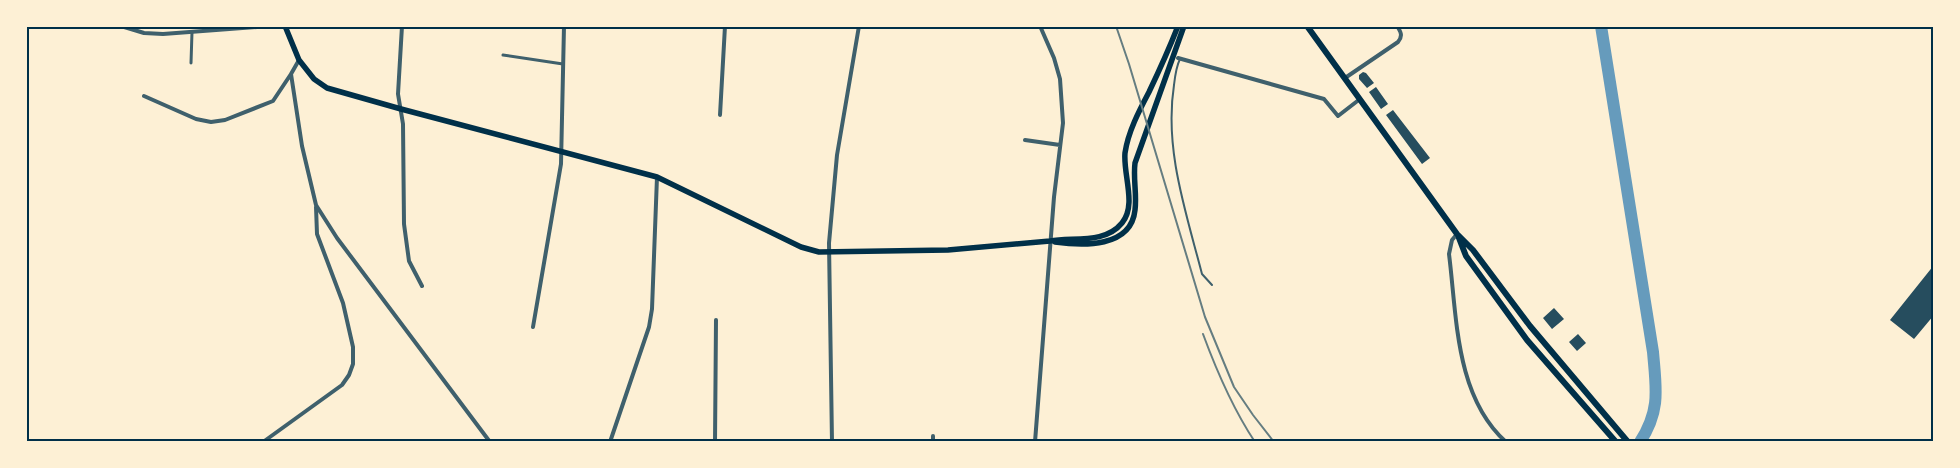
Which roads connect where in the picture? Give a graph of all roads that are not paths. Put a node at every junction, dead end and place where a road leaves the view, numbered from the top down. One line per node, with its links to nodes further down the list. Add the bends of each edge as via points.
1 (121, 26): 13 (street, via 144,33)
2 (270, 26): 13 (street)
3 (285, 26): 16 (main road)
4 (402, 26): 23 (street)
5 (564, 26): 18 (street)
6 (726, 26): 24 (street)
7 (859, 26): 32 (street, via 837,155)
8 (1040, 26): 26 (street, via 1060,78 1063,123)
9 (1178, 26): 31 (main road, via 1135,121 1126,152 1127,215 1107,235)
10 (1184, 26): 31 (main road, via 1135,163 1135,212 1131,221 1118,236 1100,243)
11 (1306, 26): 20 (main road)
12 (1397, 26): 20 (street, via 1401,32 1398,42)
13 (192, 32): 17 (street)
14 (503, 56): 18 (street)
15 (1179, 58): 22 (street, via 1324,99 1338,116); 33 (lane, via 1171,100 1176,174 1202,274)
16 (299, 60): 19 (street); 23 (main road, via 314,79 327,88)
17 (191, 63)
18 (564, 64): 27 (street)
19 (291, 74): 21 (street, via 273,101 225,120 196,119); 29 (street, via 302,146)
20 (1345, 78): 22 (main road)
21 (144, 96)
22 (1360, 99): 30 (main road)
23 (400, 110): 27 (main road); 34 (street, via 403,124 404,224 409,260)
24 (720, 115)
25 (1025, 140): 26 (street)
26 (1060, 145): 31 (street)
27 (562, 151): 28 (main road); 36 (street)
28 (657, 177): 32 (main road, via 801,247); 40 (street, via 649,327)
29 (316, 205): 38 (street, via 317,234 350,328 353,364 342,386); 39 (street)
30 (1457, 234): 45 (street, via 1449,254 1461,355 1482,414); 46 (main road, via 1466,256 1508,315); 47 (main road)
31 (1050, 241): 32 (main road, via 948,250); 44 (street)
32 (829, 252): 42 (street)
33 (1212, 285)
34 (422, 286)
35 (716, 320): 41 (street)
36 (533, 327)
37 (933, 436): 43 (street)
38 (263, 442)
39 (490, 442)
40 (610, 442)
41 (715, 442)
42 (832, 442)
43 (933, 442)
44 (1035, 442)
45 (1506, 442)
46 (1616, 442)
47 (1628, 442)

